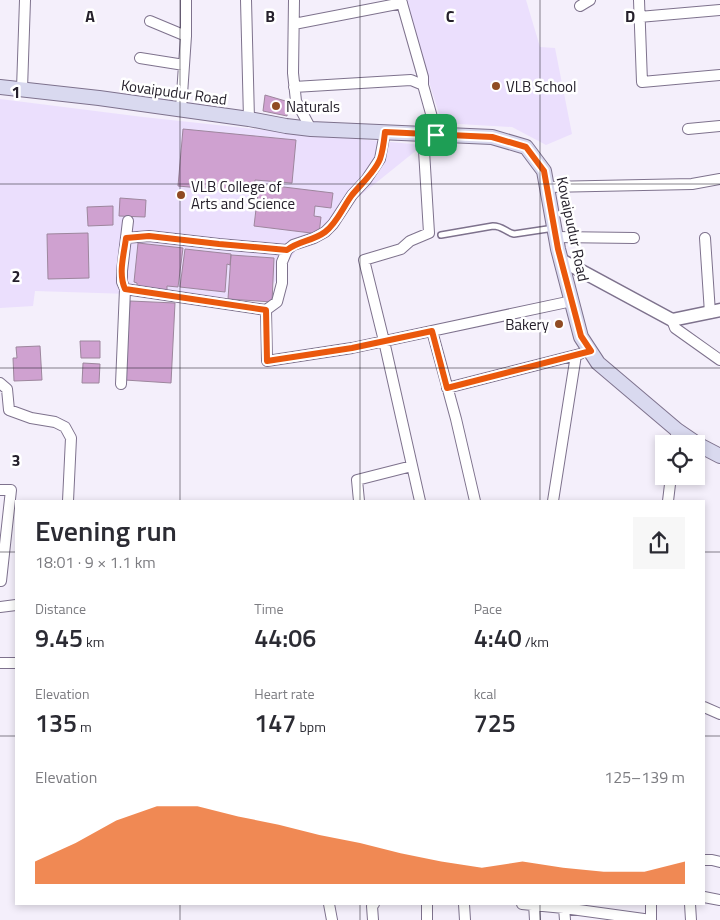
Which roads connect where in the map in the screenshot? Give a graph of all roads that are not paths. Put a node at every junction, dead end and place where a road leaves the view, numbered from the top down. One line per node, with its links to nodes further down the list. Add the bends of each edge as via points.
1 (25, 0): 20 (street)
2 (186, 0): 13 (street)
3 (246, 0): 22 (street)
4 (294, 0): 12 (street)
5 (590, 0): 8 (street)
6 (639, 0): 10 (street)
7 (401, 2): 12 (street); 17 (street)
8 (580, 6)
9 (720, 10): 10 (street)
10 (640, 17): 16 (street, via 642,82)
11 (150, 21): 13 (street)
12 (294, 24): 19 (street)
13 (186, 36): 15 (street)
14 (140, 58): 15 (street)
15 (184, 65): 21 (street)
16 (720, 74)
17 (423, 85): 19 (street, via 411,80); 27 (street)
18 (0, 87): 20 (main road, Kovaipudur Road)
19 (294, 87): 24 (street, via 296,101)
20 (22, 89): 21 (main road, Kovaipudur Road)
21 (182, 109): 22 (main road, Kovaipudur Road)
22 (249, 119): 24 (main road, Kovaipudur Road)
23 (720, 126): 25 (street)
24 (311, 129): 26 (main road, Kovaipudur Road)
25 (688, 129)
26 (385, 132): 27 (main road, Kovaipudur Road); 36 (street, via 380,159 334,224 320,235)
27 (430, 134): 29 (main road, Kovaipudur Road, via 492,137 526,147 544,171); 44 (street, via 429,233 401,249 364,260)
28 (720, 179): 29 (street, via 692,184)
29 (547, 187): 31 (main road, Kovaipudur Road)
30 (128, 221): 33 (street)
31 (555, 233): 32 (lane, via 514,234 493,226); 34 (street); 37 (main road, Kovaipudur Road)
32 (441, 235)
33 (126, 238): 36 (street, via 149,236); 38 (street, via 122,271)
34 (634, 238)
35 (706, 238): 41 (street)
36 (287, 250): 40 (street, via 282,262 282,283 277,302)
37 (561, 260): 39 (main road, Kovaipudur Road); 42 (street)
38 (125, 289): 40 (street); 49 (street)
39 (572, 301): 43 (street); 45 (main road, Kovaipudur Road, via 581,336)
40 (266, 310): 44 (street, via 267,361)
41 (715, 312): 42 (street)
42 (672, 320): 47 (street, via 675,328)
43 (432, 331): 44 (street); 50 (street)
44 (384, 341): 54 (street)
45 (591, 351): 46 (street); 51 (main road, Kovaipudur Road, via 598,363)
46 (576, 355): 50 (street); 61 (street)
47 (720, 360)
48 (0, 383): 57 (street, via 7,389 9,410 65,427 71,438)
49 (121, 384)
50 (447, 388): 60 (street)
51 (674, 435)
52 (705, 448): 53 (main road, Kovaipudur Road)
53 (720, 456)
54 (412, 466): 58 (street, via 357,480); 59 (street)
55 (670, 485): 62 (street)
56 (0, 490): 63 (street, via 11,490)
57 (68, 500)
58 (359, 500)
59 (420, 500)
60 (475, 500)
61 (553, 500)
62 (668, 500)
63 (1, 581)
64 (15, 605): 65 (street)
65 (0, 607)
66 (0, 663): 67 (street)
67 (15, 663)
68 (705, 707): 69 (street)
69 (720, 714)
70 (705, 860): 71 (street)
71 (720, 862)
72 (705, 897): 73 (street)
73 (720, 900)
74 (329, 905): 84 (street)
75 (373, 905): 85 (street)
76 (427, 905): 86 (street)
77 (464, 905): 87 (street)
78 (534, 905): 88 (street)
79 (549, 905): 82 (street)
80 (651, 905): 90 (street)
81 (690, 905): 91 (street)
82 (564, 906): 83 (street); 89 (street)
83 (598, 912): 90 (street)
84 (332, 920)
85 (373, 920)
86 (427, 920)
87 (465, 920)
88 (535, 920)
89 (565, 920)
90 (651, 920)
91 (691, 920)

